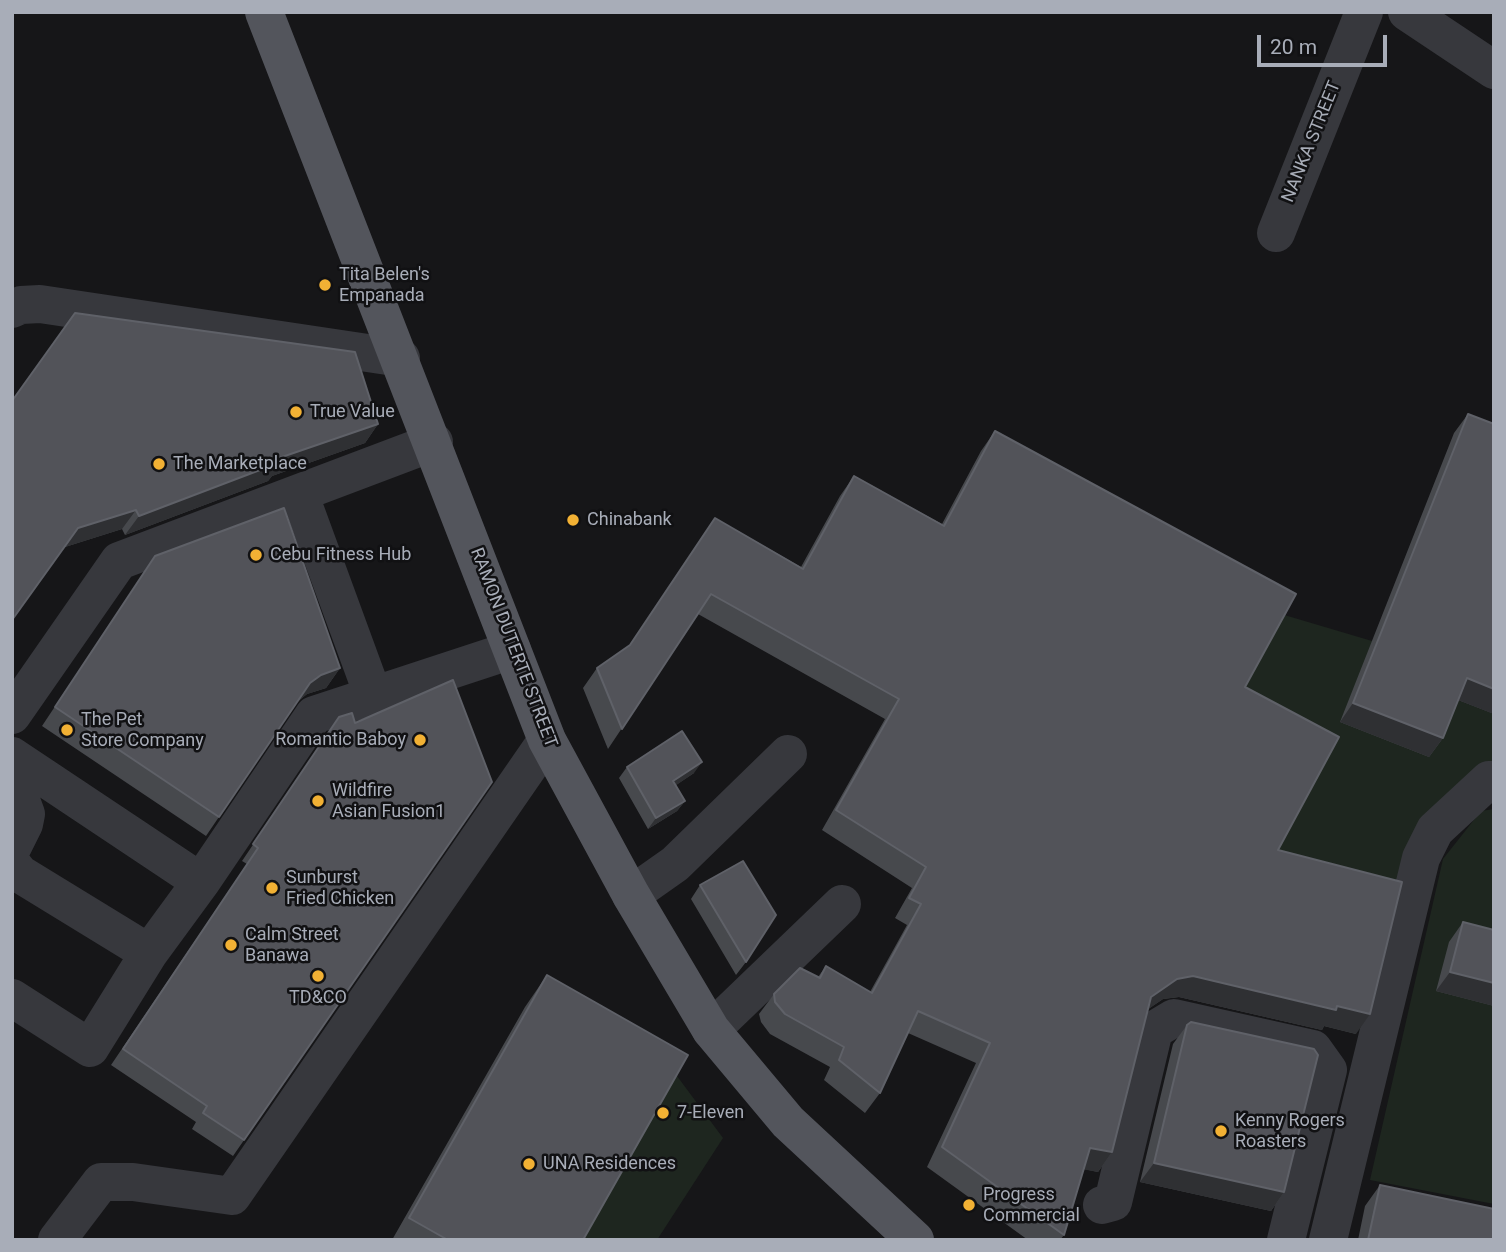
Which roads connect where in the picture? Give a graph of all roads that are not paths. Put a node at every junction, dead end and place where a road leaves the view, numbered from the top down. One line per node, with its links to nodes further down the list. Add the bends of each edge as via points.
1 (264, 12): 7 (main road, RAMON DUTERTE STREET)
2 (1364, 12): 5 (street, NANKA STREET)
3 (1406, 12): 4 (street)
4 (1494, 70)
5 (1276, 233)
6 (12, 309): 7 (street, via 40,304)
7 (401, 358): 8 (main road, RAMON DUTERTE STREET)
8 (434, 442): 9 (street); 10 (main road, RAMON DUTERTE STREET)
9 (299, 493): 11 (street); 12 (street, via 119,561)
10 (512, 650): 11 (street); 13 (main road, RAMON DUTERTE STREET)
11 (373, 695): 20 (street, via 314,715)
12 (12, 715)
13 (547, 740): 21 (main road, RAMON DUTERTE STREET); 26 (street, via 232,1196)
14 (788, 754): 21 (street, via 675,864)
15 (12, 756): 20 (street)
16 (1494, 780): 32 (street, via 1435,830 1421,858)
17 (12, 798): 18 (street, via 22,803 26,814)
18 (12, 848)
19 (12, 864): 23 (street, via 20,874)
20 (201, 882): 23 (street)
21 (631, 895): 25 (main road, RAMON DUTERTE STREET)
22 (842, 904): 25 (street)
23 (149, 953): 24 (street, via 89,1048)
24 (12, 998)
25 (711, 1030): 30 (main road, RAMON DUTERTE STREET, via 788,1122)
26 (132, 1182): 28 (street, via 101,1182); 29 (street)
27 (1102, 1205): 31 (street, via 1113,1202 1154,1030 1174,1018 1313,1049 1328,1070)
28 (57, 1240)
29 (82, 1240)
30 (915, 1240)
31 (1286, 1240)
32 (1328, 1240)

